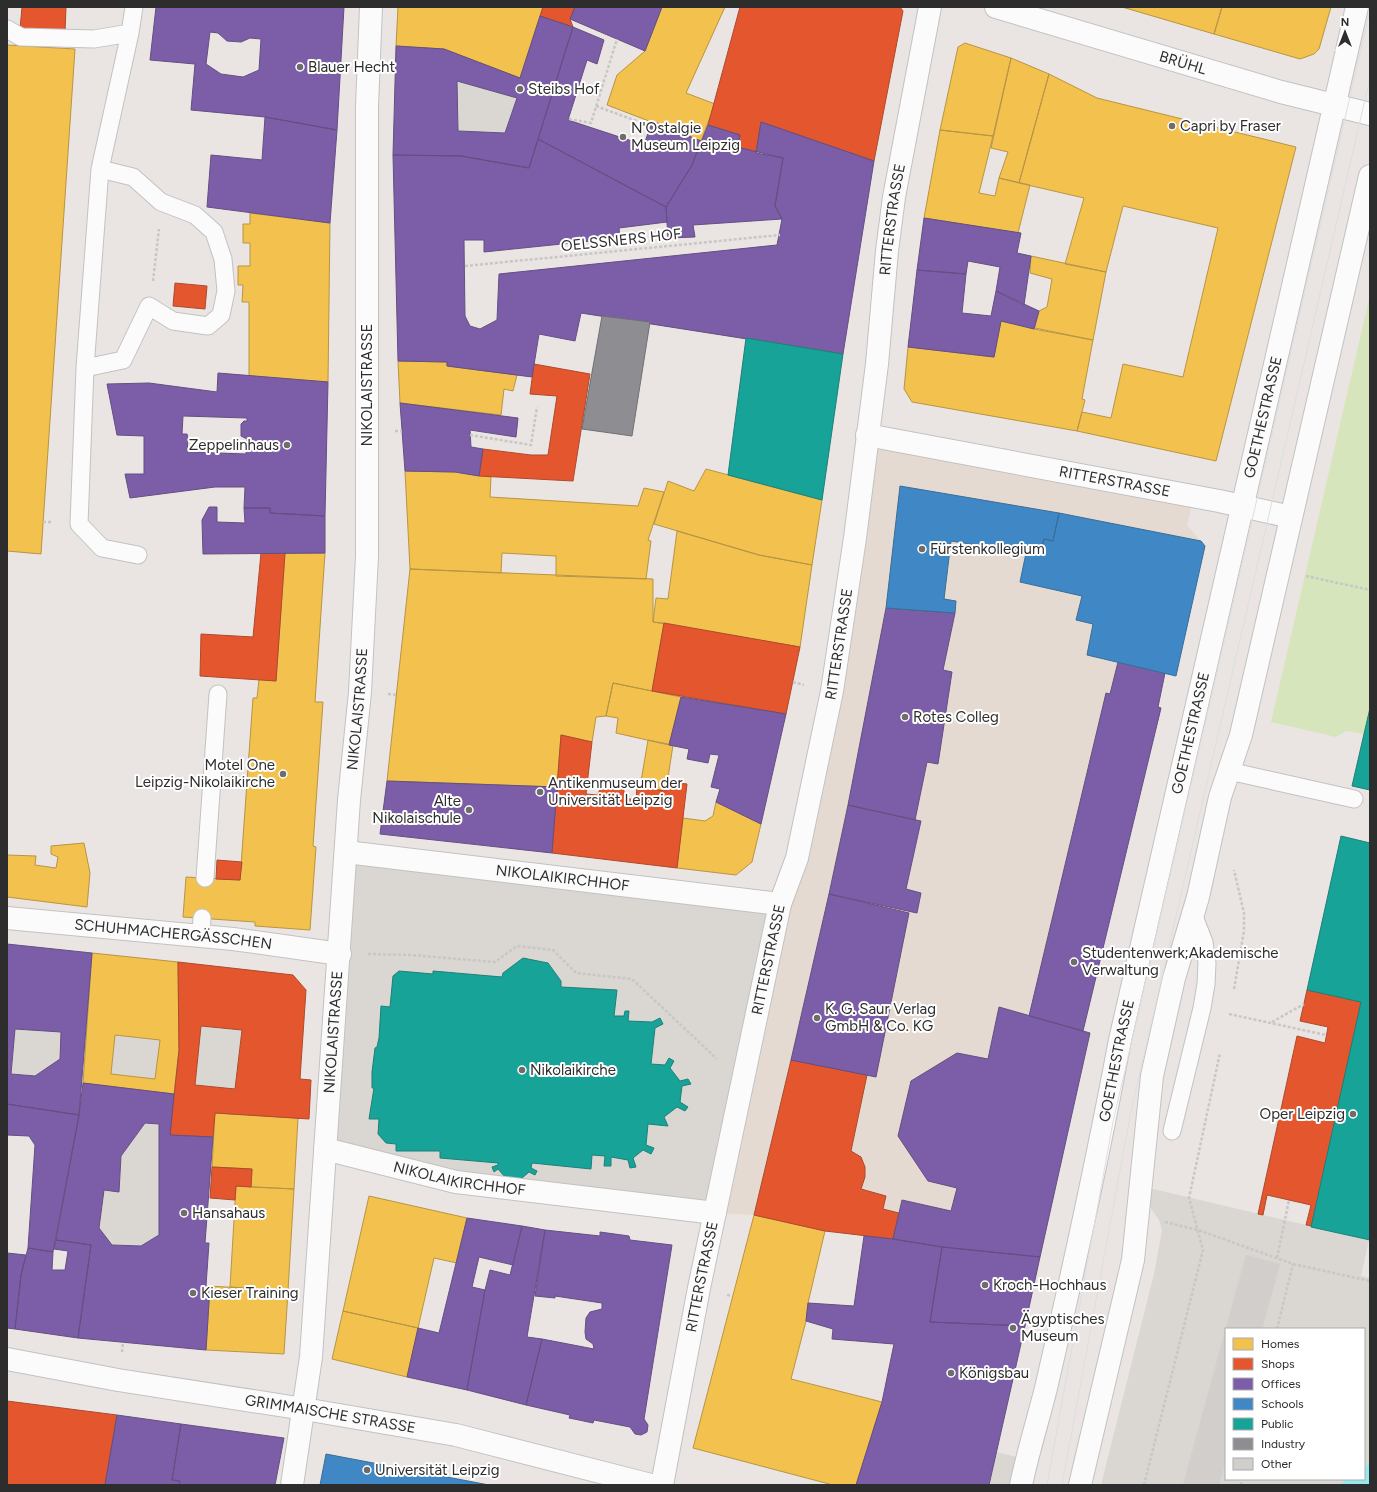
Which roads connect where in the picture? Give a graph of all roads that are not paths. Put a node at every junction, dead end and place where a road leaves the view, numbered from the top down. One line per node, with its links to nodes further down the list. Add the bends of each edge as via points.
1 (134, 7): 7 (lane)
2 (371, 7): 20 (street, NIKOLAISTRASSE, via 367,106 366,556 360,692)
3 (930, 7): 13 (street, RITTERSTRASSE, via 894,197)
4 (996, 7): 8 (street, BRÜHL, via 1281,92)
5 (1357, 7): 8 (street, GOETHESTRASSE)
6 (7, 29): 7 (lane, via 21,37 94,40)
7 (130, 33): 10 (lane)
8 (1335, 105): 9 (street, BRÜHL); 14 (street, GOETHESTRASSE)
9 (1370, 114)
10 (100, 169): 12 (lane); 12 (lane, via 133,177 161,202 195,215 214,232 223,259 226,291 221,315 208,326 173,321 149,306 123,360)
11 (1370, 176): 15 (street)
12 (85, 368): 16 (lane, via 79,524 102,548)
13 (867, 435): 14 (street, RITTERSTRASSE); 22 (street, RITTERSTRASSE, via 855,538 832,691 797,858)
14 (1242, 506): 15 (street, RITTERSTRASSE); 34 (street, GOETHESTRASSE, via 1120,1040 1089,1199)
15 (1291, 517): 18 (street, via 1241,735)
16 (138, 555)
17 (218, 694): 21 (lane)
18 (1229, 771): 19 (lane); 23 (street, via 1220,797)
19 (1354, 799)
20 (346, 852): 22 (street, NIKOLAIKIRCHHOF); 25 (street, NIKOLAISTRASSE)
21 (205, 878)
22 (780, 904): 28 (street, RITTERSTRASSE)
23 (1193, 914): 26 (lane, via 1204,942 1206,984); 35 (street, via 1174,978 1152,1076 1133,1260)
24 (7, 918): 25 (street, SCHUHMACHERGÄSSCHEN, via 201,927 233,939)
25 (340, 954): 27 (street, NIKOLAISTRASSE)
26 (1172, 1131)
27 (325, 1149): 28 (street, NIKOLAIKIRCHHOF, via 456,1182); 30 (street, NIKOLAISTRASSE, via 311,1357)
28 (715, 1213): 33 (street, RITTERSTRASSE)
29 (7, 1359): 30 (street, GRIMMAISCHE STRASSE, via 118,1380)
30 (304, 1409): 31 (street, NIKOLAISTRASSE); 32 (street, GRIMMAISCHE STRASSE, via 456,1435)
31 (292, 1485)
32 (651, 1485)
33 (662, 1485)
34 (1022, 1485)
35 (1080, 1485)

